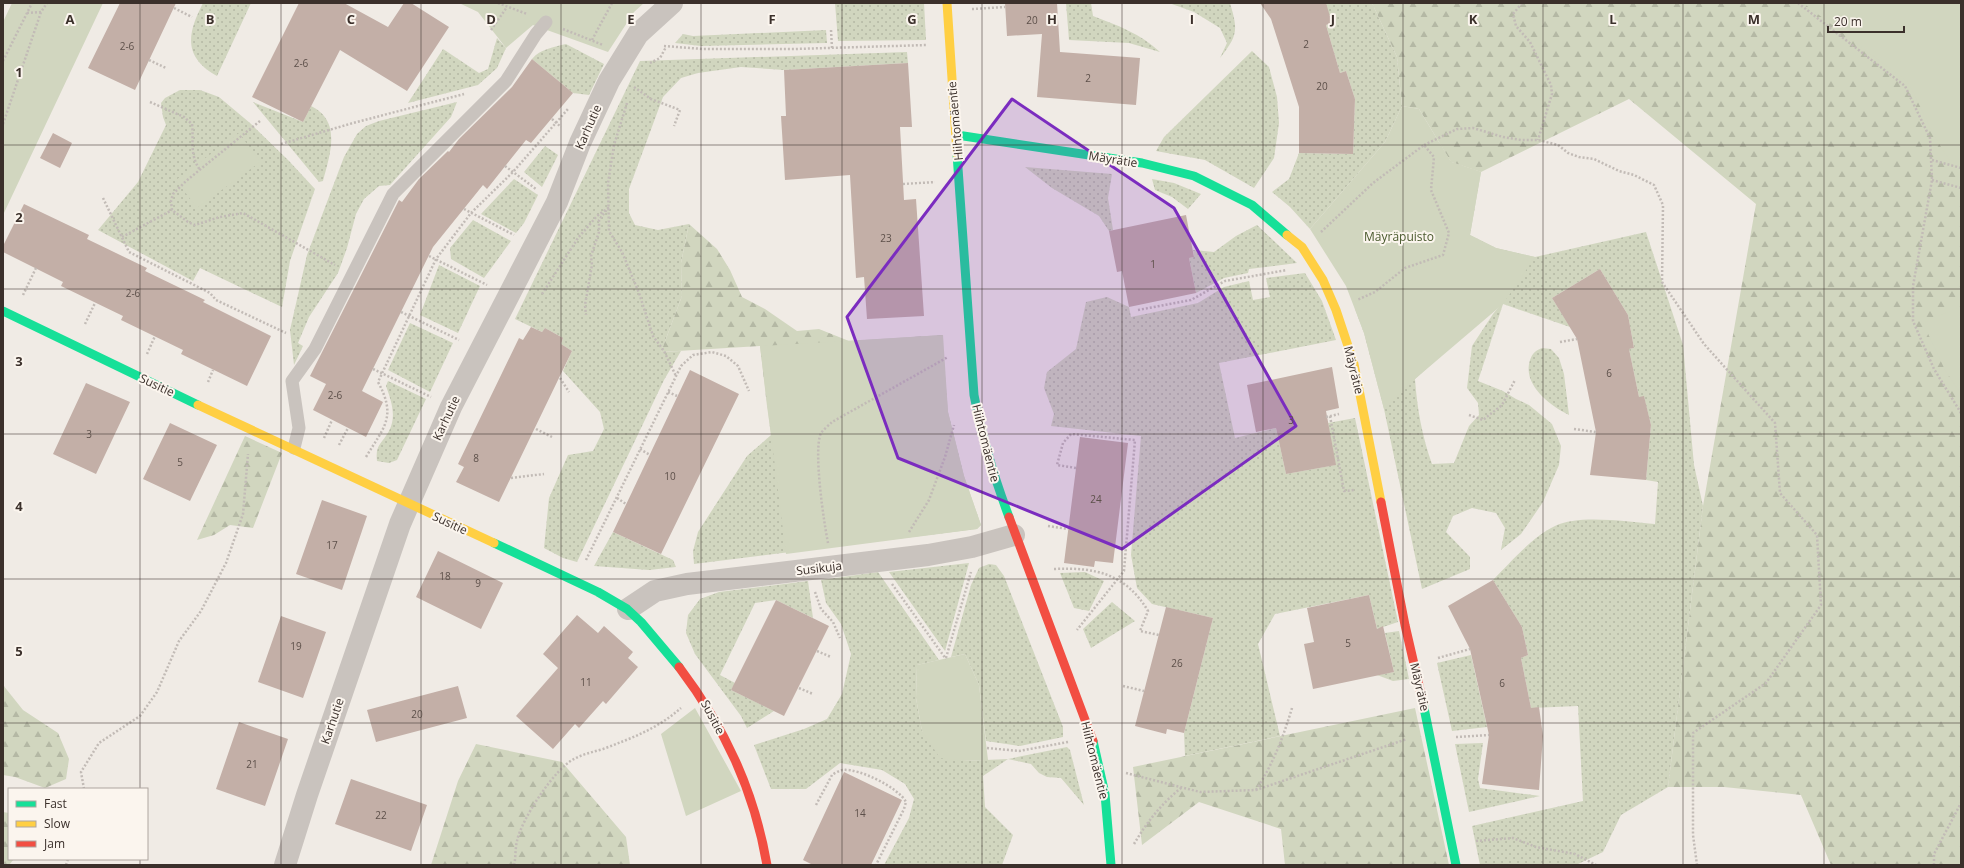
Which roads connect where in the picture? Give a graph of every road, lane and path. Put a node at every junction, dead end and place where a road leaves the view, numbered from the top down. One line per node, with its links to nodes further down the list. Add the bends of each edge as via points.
1 (32, 3): 13 (path)
2 (47, 3): 12 (path)
3 (612, 3): 18 (path)
4 (672, 3): 53 (street, Karhutie, via 638,34 609,80)
5 (947, 3): 39 (street, Hiihtomäentie)
6 (1522, 3): 40 (path, via 1513,14 1516,26 1530,42 1551,84 1552,94)
7 (1798, 3): 43 (path, via 1905,86 1930,138)
8 (507, 7): 16 (path)
9 (1005, 7): 11 (path)
10 (174, 8): 14 (path)
11 (972, 9)
12 (41, 12): 13 (path); 37 (path)
13 (27, 13): 24 (path)
14 (192, 16)
15 (546, 22): 65 (lane, via 506,80 393,194)
16 (491, 30)
17 (831, 30): 22 (path)
18 (592, 40)
19 (661, 45): 21 (path)
20 (930, 45): 22 (path)
21 (666, 46): 22 (path, via 703,49); 25 (path, via 660,58)
22 (832, 48)
23 (150, 60): 26 (path)
24 (3, 61)
25 (647, 65)
26 (166, 68)
27 (634, 82): 28 (path)
28 (633, 86): 30 (path); 38 (path, via 652,99 680,110)
29 (467, 93): 41 (path, via 353,122)
30 (630, 93)
31 (628, 100): 54 (path, via 614,145 608,183)
32 (150, 102): 46 (path, via 184,117 192,124 192,152 194,162)
33 (568, 108): 36 (path)
34 (552, 119): 36 (path)
35 (260, 121): 46 (path)
36 (556, 123): 47 (path)
37 (3, 124)
38 (674, 126)
39 (957, 135): 60 (street, Mäyrätie, via 1142,163 1194,176 1252,204); 122 (street, Hiihtomäentie, via 974,394 991,470)
40 (1538, 140): 42 (path, via 1503,137 1473,128 1457,129); 167 (path, via 1558,145 1568,153 1594,159 1654,185 1663,205 1662,282 1704,344 1775,423 1780,493 1817,535 1822,605 1766,683 1693,733 1693,835)
41 (281, 144)
42 (1424, 145): 60 (path, via 1373,183 1329,227); 71 (path, via 1434,157 1431,190 1449,233 1443,256 1405,268 1376,292)
43 (1932, 160): 45 (path); 48 (path)
44 (505, 166): 47 (path)
45 (1961, 168)
46 (200, 170): 56 (path, via 173,194 170,201)
47 (513, 172): 53 (path); 57 (path)
48 (1932, 180): 51 (path); 96 (path, via 1912,286 1913,321 1934,369)
49 (937, 182): 50 (path)
50 (903, 184)
51 (1961, 188)
52 (103, 198): 58 (path)
53 (557, 202): 59 (street, Karhutie)
54 (608, 208): 66 (path, via 597,216 578,238); 74 (path, via 599,220 599,232 591,256); 87 (path, via 609,231 622,252 653,336 664,351)
55 (464, 209): 57 (path)
56 (172, 210): 58 (path); 65 (path, via 195,225 220,216 243,213)
57 (471, 213): 59 (path); 62 (path)
58 (122, 237): 77 (path, via 129,252 210,293 216,300)
59 (536, 246): 67 (street, Karhutie)
60 (1302, 247): 63 (street, Mäyrätie)
61 (429, 256): 62 (path)
62 (436, 259): 67 (path); 75 (path)
63 (1313, 265): 70 (path, via 1225,281 1191,300); 71 (street, Mäyrätie, via 1323,280)
64 (36, 268): 68 (path)
65 (352, 275): 108 (lane, via 315,349 292,381 299,428)
66 (542, 294)
67 (508, 296): 81 (street, Karhutie)
68 (22, 299)
69 (95, 303): 76 (path)
70 (1138, 310)
71 (1336, 310): 116 (street, Mäyrätie, via 1354,364)
72 (3, 311): 102 (street, Susitie)
73 (401, 312): 75 (path)
74 (586, 315)
75 (410, 316): 81 (path); 86 (path)
76 (84, 328)
77 (286, 333)
78 (155, 336): 82 (path)
79 (1577, 339): 80 (path)
80 (1560, 342)
81 (480, 349): 95 (street, Karhutie)
82 (146, 357)
83 (948, 357): 125 (path, via 832,422 821,434 819,448 822,501)
84 (373, 369): 86 (path)
85 (213, 370): 90 (path)
86 (383, 374): 95 (path); 114 (path, via 378,382 386,397 386,426)
87 (676, 376): 91 (path, via 681,366 693,355 712,352 726,356 738,366); 93 (path)
88 (560, 378): 92 (path)
89 (1515, 380): 97 (path, via 1502,405 1483,420)
90 (206, 386)
91 (749, 391)
92 (569, 392)
93 (668, 392): 94 (path); 110 (path)
94 (677, 396)
95 (450, 408): 118 (street, Karhutie)
96 (1961, 413)
97 (1469, 415)
98 (1330, 416): 116 (path, via 1344,492)
99 (332, 420): 107 (path)
100 (954, 423): 123 (path, via 929,500)
101 (348, 428): 109 (path)
102 (253, 429): 108 (street, Susitie); 150 (path, via 248,448 243,514 226,563 201,611 179,641 157,692 140,716 99,743 81,772)
103 (536, 429): 106 (path)
104 (1574, 429): 105 (path)
105 (1596, 432)
106 (552, 437)
107 (323, 440)
108 (294, 448): 114 (street, Susitie)
109 (338, 448)
110 (640, 449): 111 (path); 117 (path)
111 (650, 455)
112 (1076, 468): 130 (path, via 1057,465 1063,443 1071,434 1135,440 1124,571)
113 (544, 474): 115 (path)
114 (353, 478): 118 (street, Susitie)
115 (511, 478)
116 (1378, 485): 146 (street, Mäyrätie, via 1405,625)
117 (617, 498): 119 (path); 127 (path)
118 (408, 503): 131 (street, Susitie, via 598,592); 160 (street, Karhutie)
119 (626, 504)
120 (1048, 526): 121 (path)
121 (1068, 529)
122 (1014, 535): 124 (street, Susikuja); 164 (street, Hiihtomäentie, via 1092,738 1105,794)
123 (907, 537)
124 (978, 545): 126 (street, Susikuja, via 928,555); 126 (path, via 946,659 893,586)
125 (828, 546)
126 (878, 560): 128 (street, Susikuja)
127 (586, 561)
128 (812, 569): 131 (street, Susikuja, via 655,591); 134 (path, via 814,588 821,609 833,622)
129 (1053, 569): 130 (path, via 1072,568 1104,573)
130 (1117, 580): 132 (path); 133 (path, via 1128,585 1139,596 1148,611 1140,631)
131 (628, 609): 141 (street, Susitie, via 668,652)
132 (1077, 630)
133 (1159, 635)
134 (840, 638)
135 (1470, 650): 138 (path)
136 (817, 651): 137 (path)
137 (831, 657)
138 (1431, 659)
139 (1123, 686): 142 (path)
140 (798, 688): 143 (path)
141 (697, 689): 161 (path, via 666,721 630,739 572,759 558,772 537,799 527,818 517,840); 162 (street, Susitie, via 732,751 752,800)
142 (1144, 691)
143 (813, 694)
144 (1292, 708): 152 (path, via 1269,771)
145 (1489, 734): 146 (path)
146 (1431, 738): 152 (path, via 1403,740); 165 (street, Mäyrätie)
147 (1069, 742): 148 (path, via 1019,751)
148 (987, 748)
149 (1126, 773): 151 (path)
150 (84, 788)
151 (1182, 788): 152 (path, via 1200,792); 158 (path, via 1164,801)
152 (1256, 790)
153 (1961, 803): 168 (path, via 1934,854)
154 (816, 805): 156 (path, via 832,775 844,770 866,775 893,789 906,802)
155 (889, 827): 156 (path)
156 (894, 830): 163 (path)
157 (1470, 841): 166 (path, via 1512,838 1536,847 1575,854)
158 (1134, 844)
159 (873, 862): 163 (path)
160 (285, 865)
161 (514, 865)
162 (767, 865)
163 (877, 865)
164 (1111, 865)
165 (1456, 865)
166 (1596, 865)
167 (1697, 865)
168 (1934, 865)

